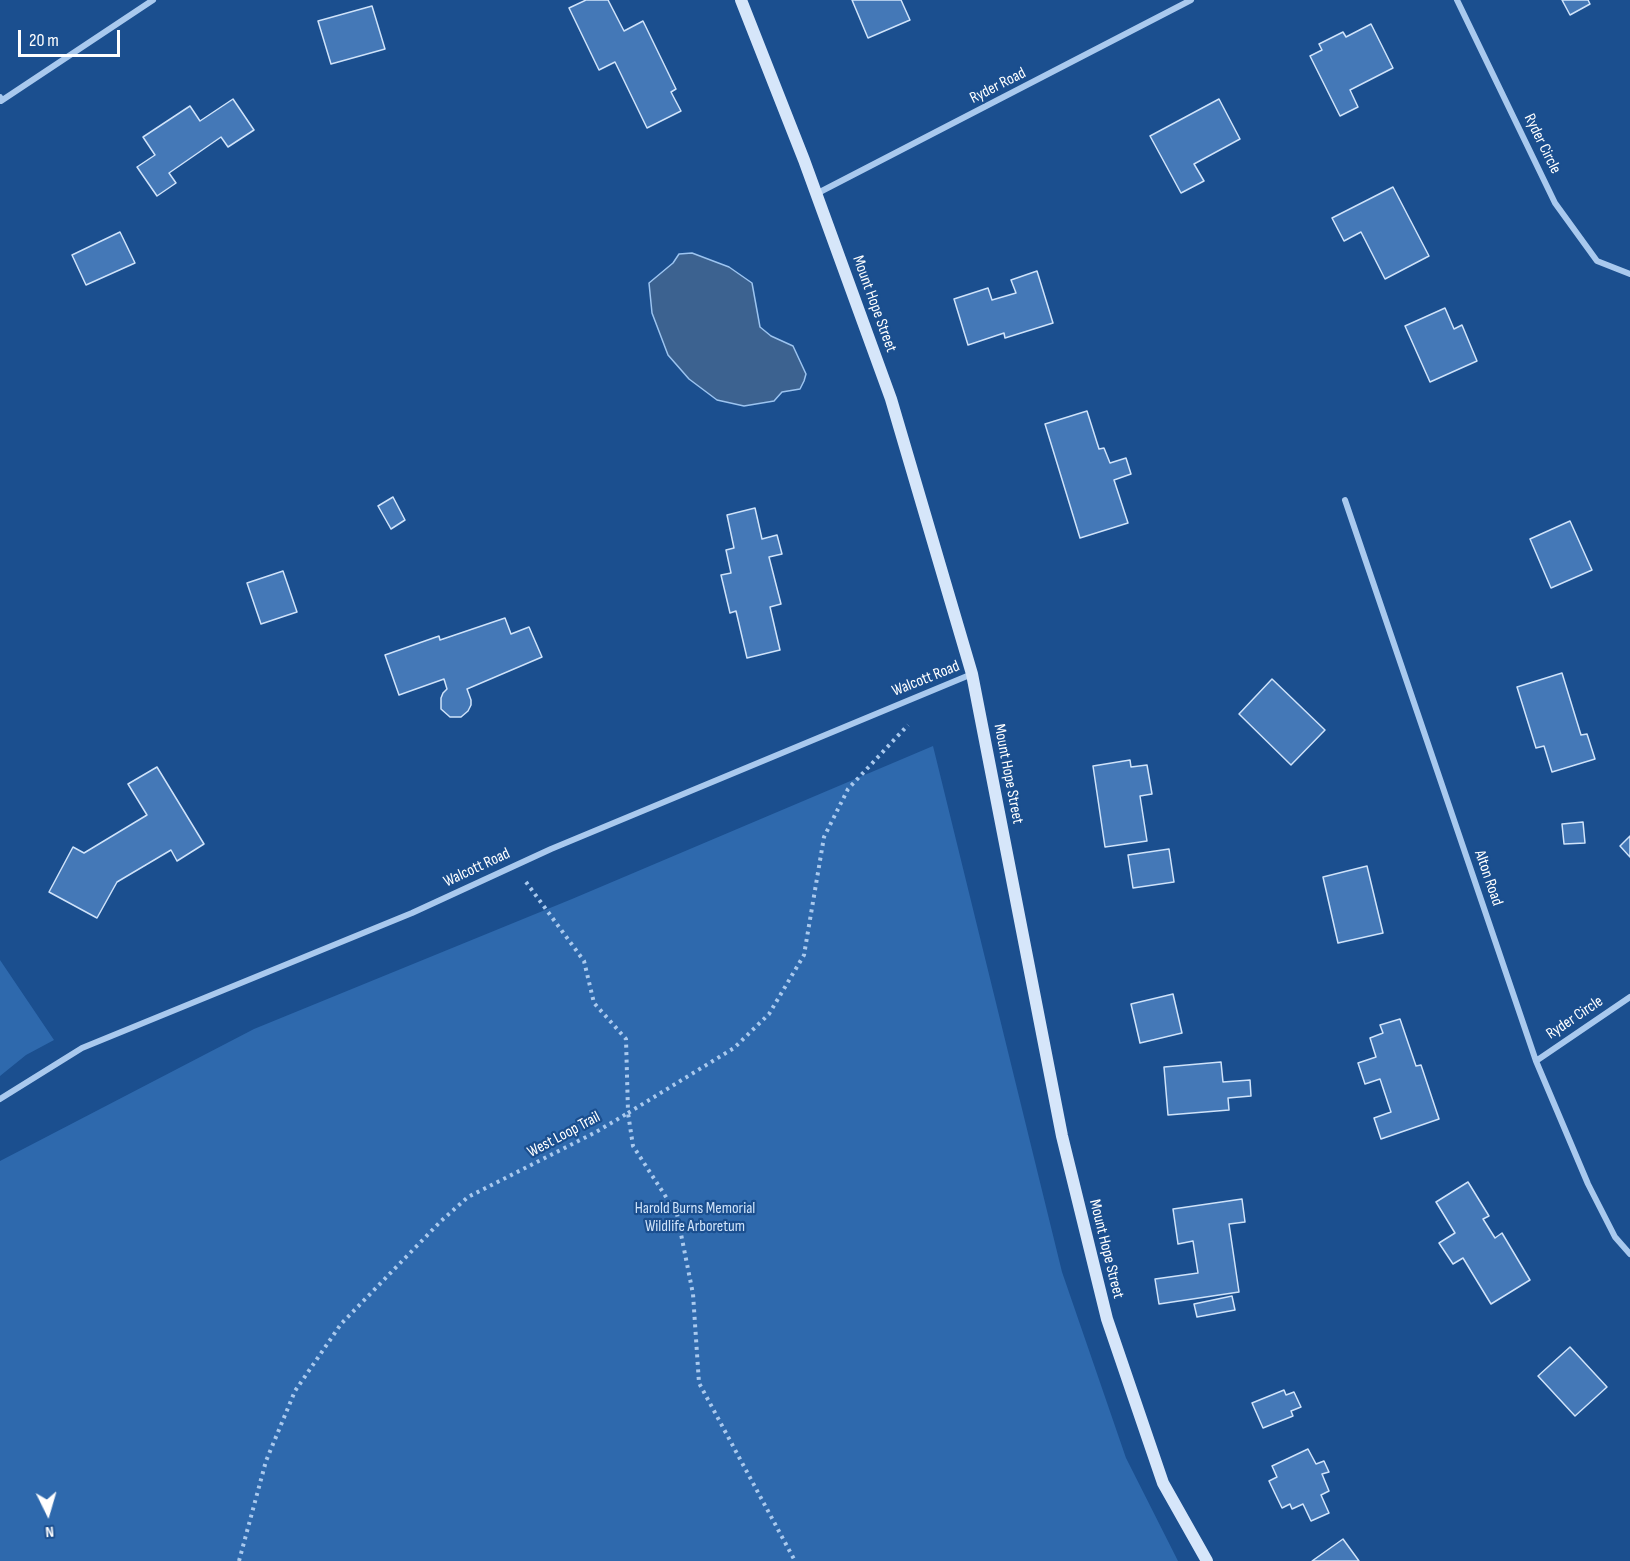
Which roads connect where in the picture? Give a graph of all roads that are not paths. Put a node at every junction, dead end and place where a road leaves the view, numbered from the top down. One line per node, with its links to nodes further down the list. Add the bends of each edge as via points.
1 (153, 0): 5 (street)
2 (741, 0): 6 (street, Mount Hope Street)
3 (1191, 0): 6 (street, Ryder Road)
4 (1457, 0): 7 (street, Ryder Circle, via 1555,203 1597,261)
5 (1, 99)
6 (816, 194): 9 (street, Mount Hope Street, via 891,399)
7 (1630, 274)
8 (1345, 500): 11 (street, Alton Road)
9 (972, 674): 12 (street, Walcott Road, via 573,840 412,913 82,1048); 14 (street, Mount Hope Street, via 1062,1136 1107,1319 1163,1483)
10 (1630, 997): 11 (street, Ryder Circle)
11 (1536, 1061): 13 (street, Alton Road, via 1588,1184 1615,1237)
12 (0, 1099)
13 (1630, 1254)
14 (1207, 1561)

